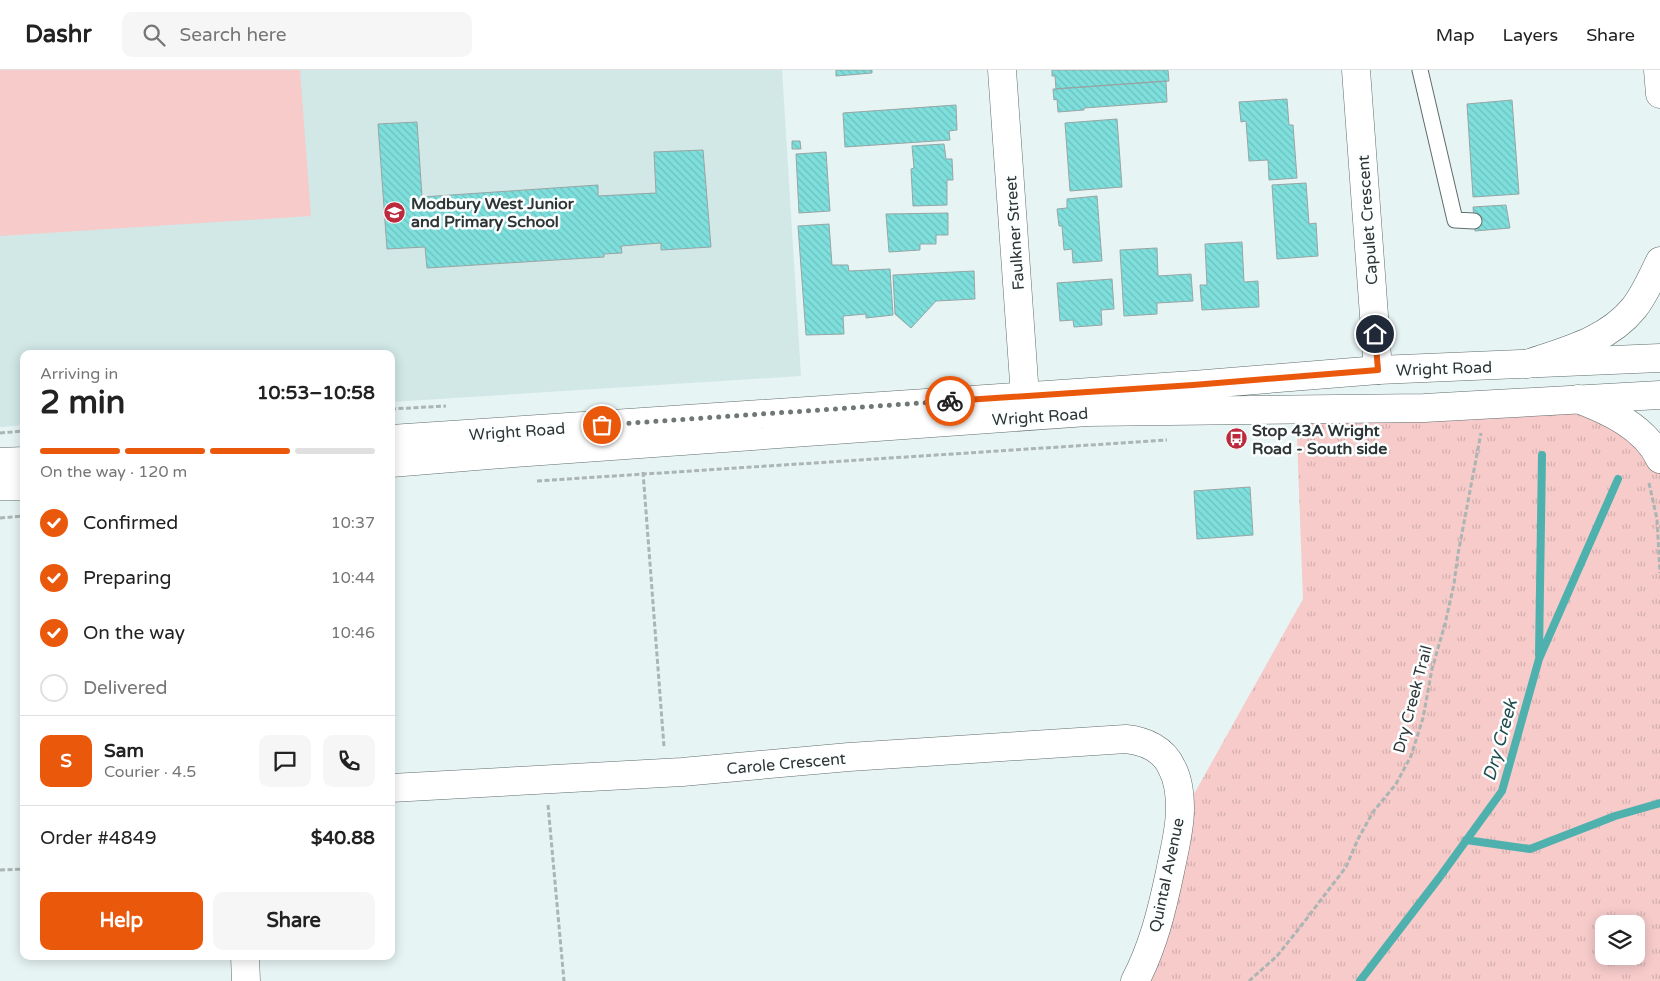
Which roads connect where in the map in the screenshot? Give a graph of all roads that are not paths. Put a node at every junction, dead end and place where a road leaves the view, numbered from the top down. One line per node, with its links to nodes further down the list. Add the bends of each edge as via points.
1 (1002, 70): 12 (main road, Faulkner Street)
2 (1356, 70): 10 (main road, Capulet Crescent)
3 (1420, 70): 6 (lane, via 1455,220)
4 (1658, 70): 5 (main road)
5 (1660, 94)
6 (1474, 221)
7 (1660, 261): 9 (main road, via 1635,307 1616,325 1592,341)
8 (1660, 358): 9 (main road, Wright Road)
9 (1527, 364): 10 (main road, Wright Road)
10 (1378, 370): 12 (main road, Wright Road)
11 (1660, 395): 13 (main road, Wright Road)
12 (1025, 396): 14 (main road, Wright Road)
13 (1578, 399): 17 (main road, Wright Road, via 1424,408 1087,412); 18 (main road, via 1602,408 1646,439)
14 (395, 440)
15 (20, 461): 16 (main road)
16 (0, 462)
17 (395, 463)
18 (1655, 471)
19 (0, 486): 20 (main road)
20 (20, 486)
21 (1171, 765): 22 (main road, Carole Crescent, via 1154,747 1126,739 666,773); 25 (main road, Quintal Avenue, via 1176,776 1180,807 1178,833 1151,946)
22 (395, 788)
23 (244, 960): 24 (main road)
24 (246, 981)
25 (1135, 981)

